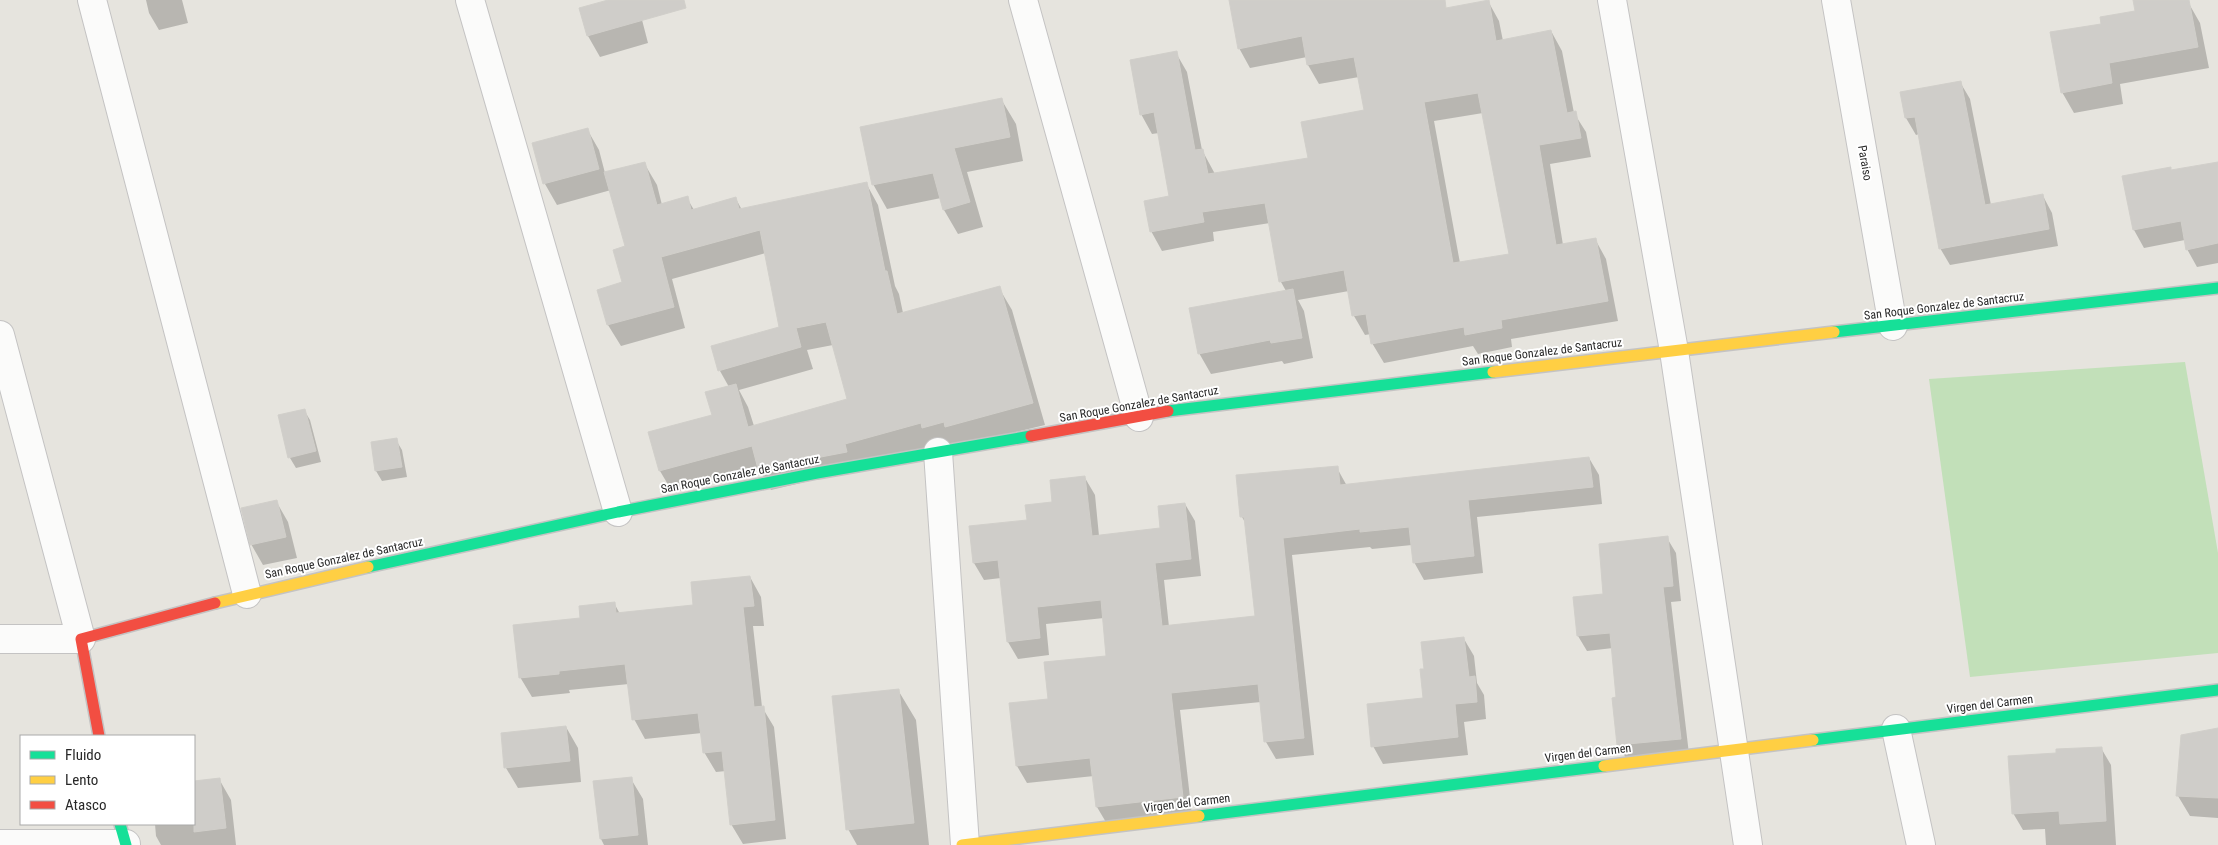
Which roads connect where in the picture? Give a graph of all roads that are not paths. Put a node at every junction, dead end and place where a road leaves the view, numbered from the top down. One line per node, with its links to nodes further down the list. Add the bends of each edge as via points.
1 (92, 0): 13 (street)
2 (470, 0): 12 (street)
3 (1024, 0): 10 (street)
4 (1612, 0): 9 (street)
5 (1836, 0): 7 (street, Paraiso)
6 (2218, 288): 7 (street, San Roque Gonzalez de Santacruz)
7 (1893, 326): 9 (street, San Roque Gonzalez de Santacruz)
8 (0, 336): 15 (street)
9 (1674, 351): 10 (street, San Roque Gonzalez de Santacruz, via 1190,407); 19 (street)
10 (1139, 417): 11 (street, San Roque Gonzalez de Santacruz)
11 (938, 452): 12 (street, San Roque Gonzalez de Santacruz); 23 (street)
12 (618, 512): 13 (street, San Roque Gonzalez de Santacruz)
13 (247, 594): 15 (street, San Roque Gonzalez de Santacruz)
14 (0, 639): 15 (street)
15 (81, 639): 18 (street)
16 (2218, 690): 17 (street, Virgen del Carmen)
17 (1896, 729): 19 (street, Virgen del Carmen); 25 (street)
18 (98, 735)
19 (1734, 749): 23 (street, Virgen del Carmen); 24 (street)
20 (120, 825): 22 (street)
21 (0, 844): 22 (street)
22 (126, 845)
23 (964, 845)
24 (1748, 845)
25 (1921, 845)

